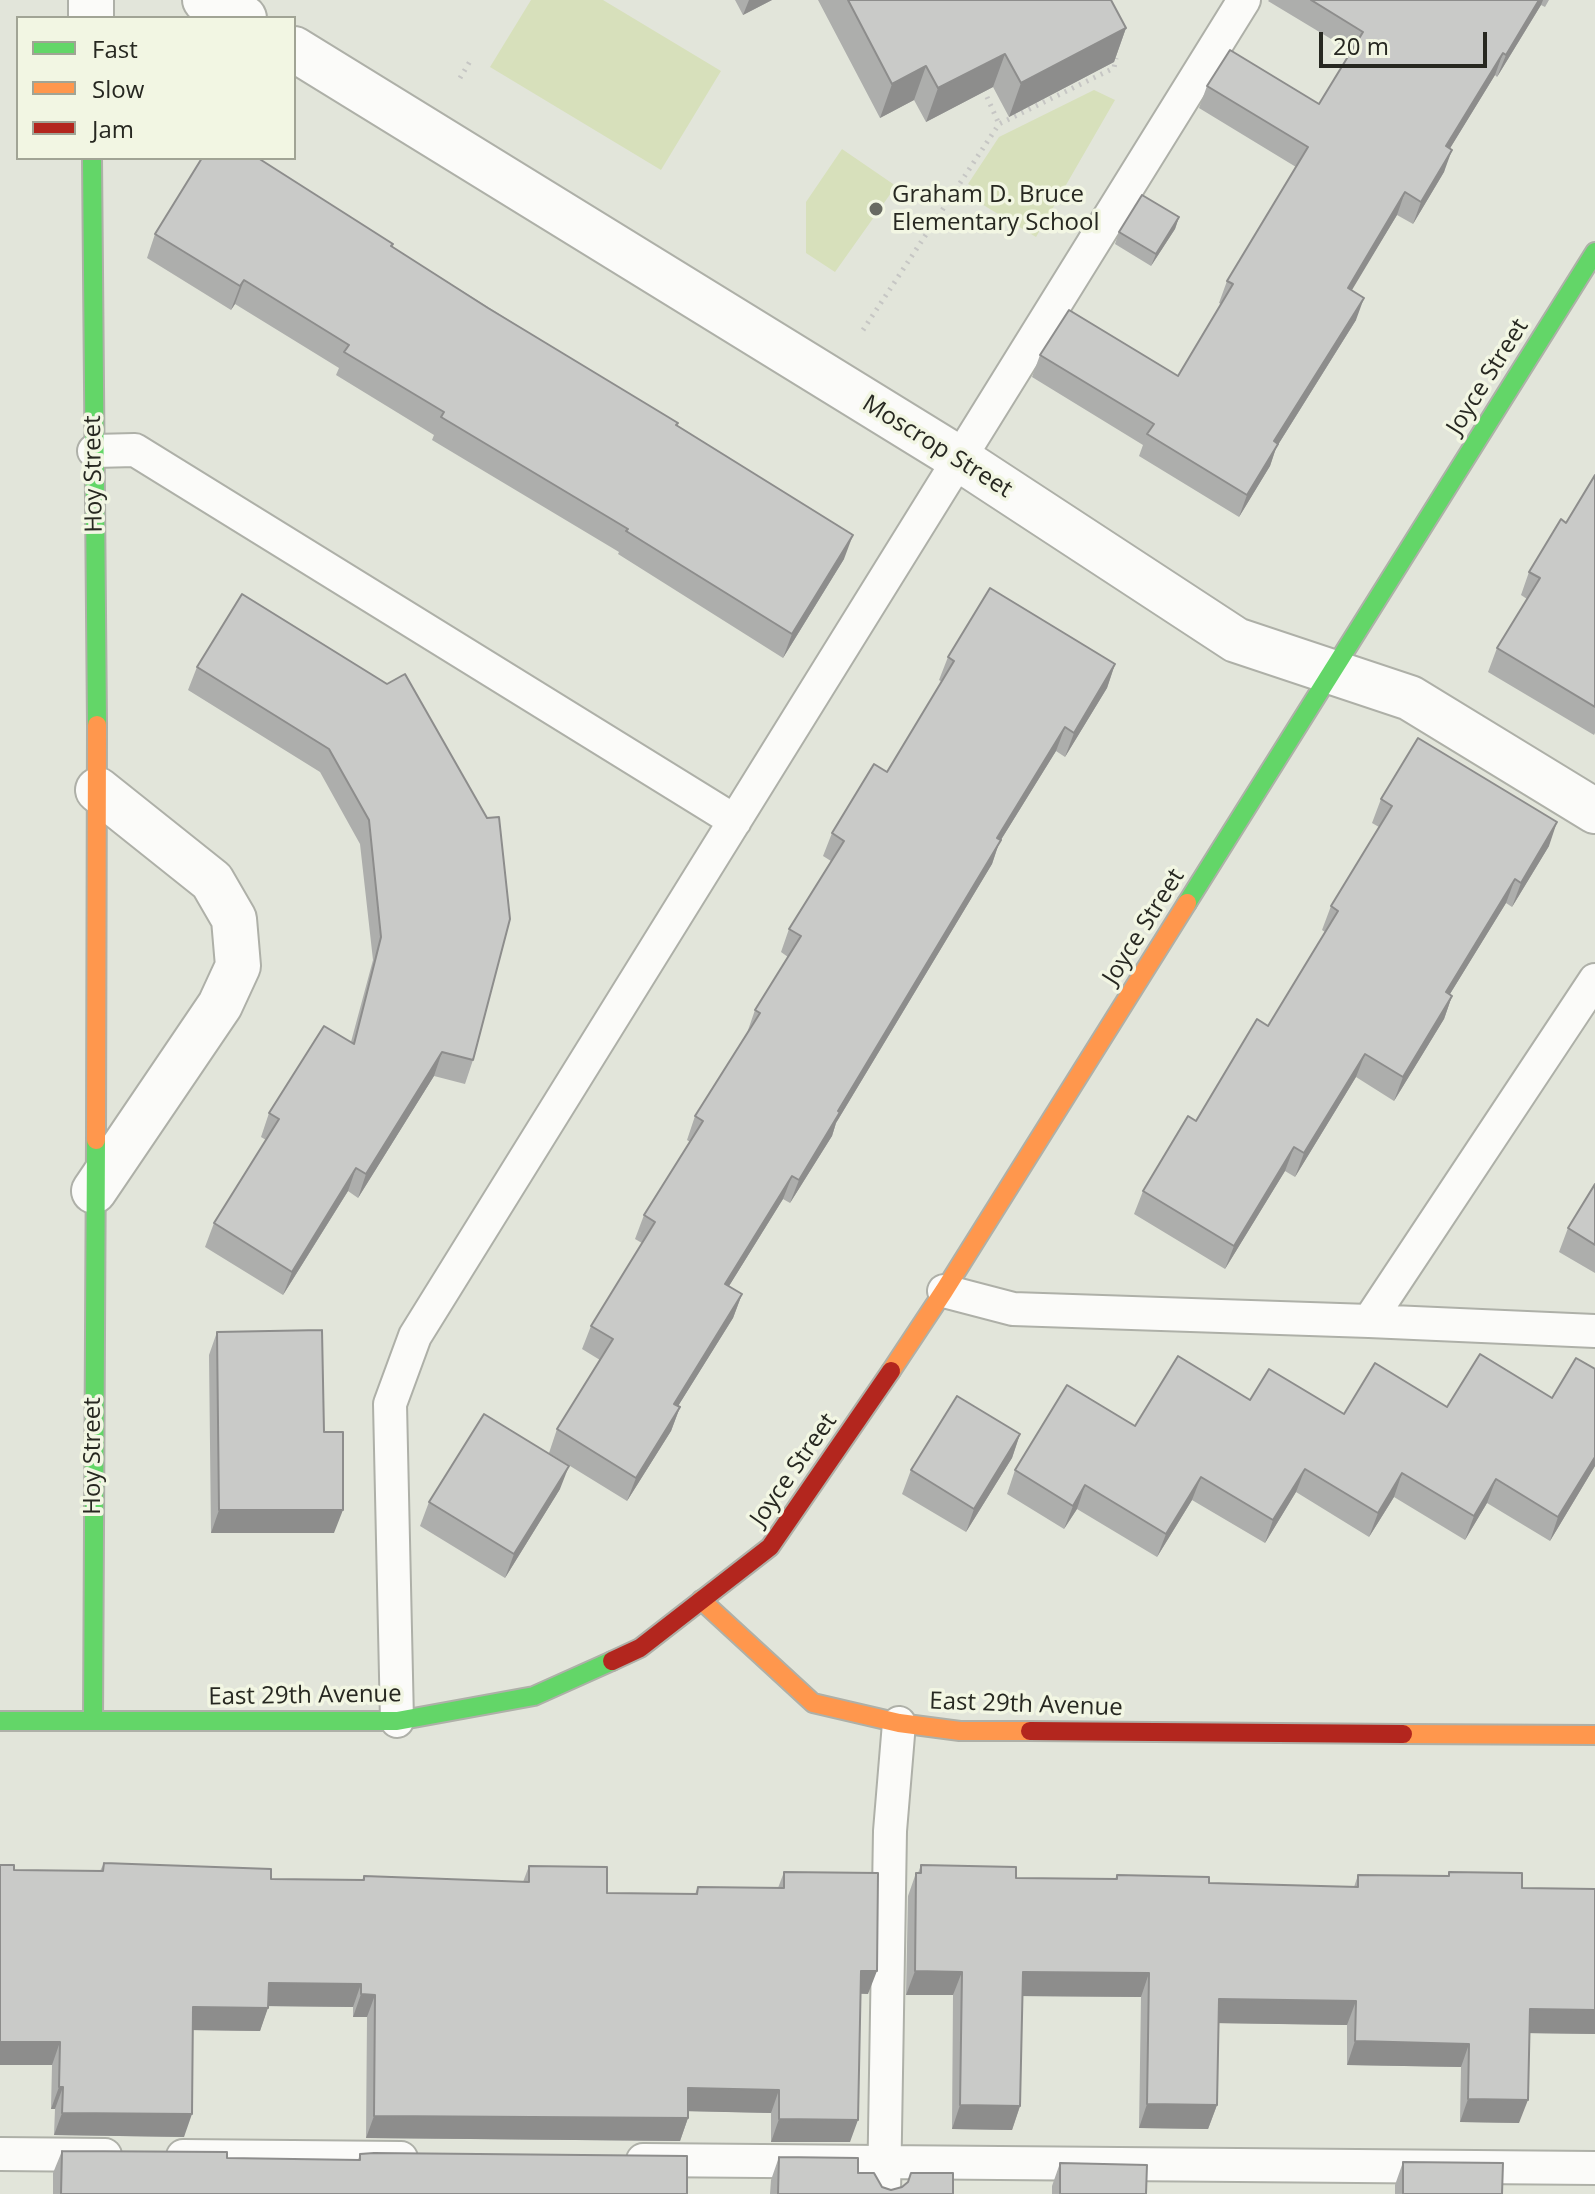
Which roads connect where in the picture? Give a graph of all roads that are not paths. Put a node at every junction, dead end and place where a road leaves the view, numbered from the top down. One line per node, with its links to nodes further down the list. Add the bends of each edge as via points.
1 (205, 0): 3 (street)
2 (1244, 0): 8 (lane)
3 (240, 16)
4 (296, 50): 8 (street, Moscrop Street)
5 (92, 160): 7 (street, Hoy Street)
6 (1595, 252): 9 (street, Joyce Street)
7 (94, 451): 10 (street, Hoy Street); 12 (lane, via 135,450)
8 (958, 458): 9 (street, Moscrop Street, via 1236,640); 12 (lane)
9 (1331, 672): 11 (street, Moscrop Street, via 1410,698); 15 (street, Joyce Street)
10 (98, 790): 14 (street, Hoy Street); 14 (street, via 212,881 234,919 238,966 220,1005)
11 (1595, 811)
12 (735, 821): 21 (lane, via 415,1336 390,1404)
13 (1595, 980): 16 (lane)
14 (94, 1191): 20 (street, Hoy Street)
15 (944, 1291): 16 (lane, via 1013,1309); 18 (street, Joyce Street, via 770,1547)
16 (1369, 1321): 17 (lane)
17 (1595, 1331)
18 (701, 1600): 21 (street, East 29th Avenue, via 640,1648 534,1696); 22 (street, East 29th Avenue, via 813,1703)
19 (0, 1721): 20 (street, East 29th Avenue)
20 (93, 1721): 21 (street, East 29th Avenue)
21 (397, 1721)
22 (899, 1723): 23 (street, East 29th Avenue, via 960,1731); 28 (lane, via 890,1831)
23 (1595, 1735)
24 (0, 2154): 25 (lane)
25 (427, 2158)
26 (616, 2160): 28 (lane)
27 (1595, 2168): 28 (lane)
28 (884, 2178)

